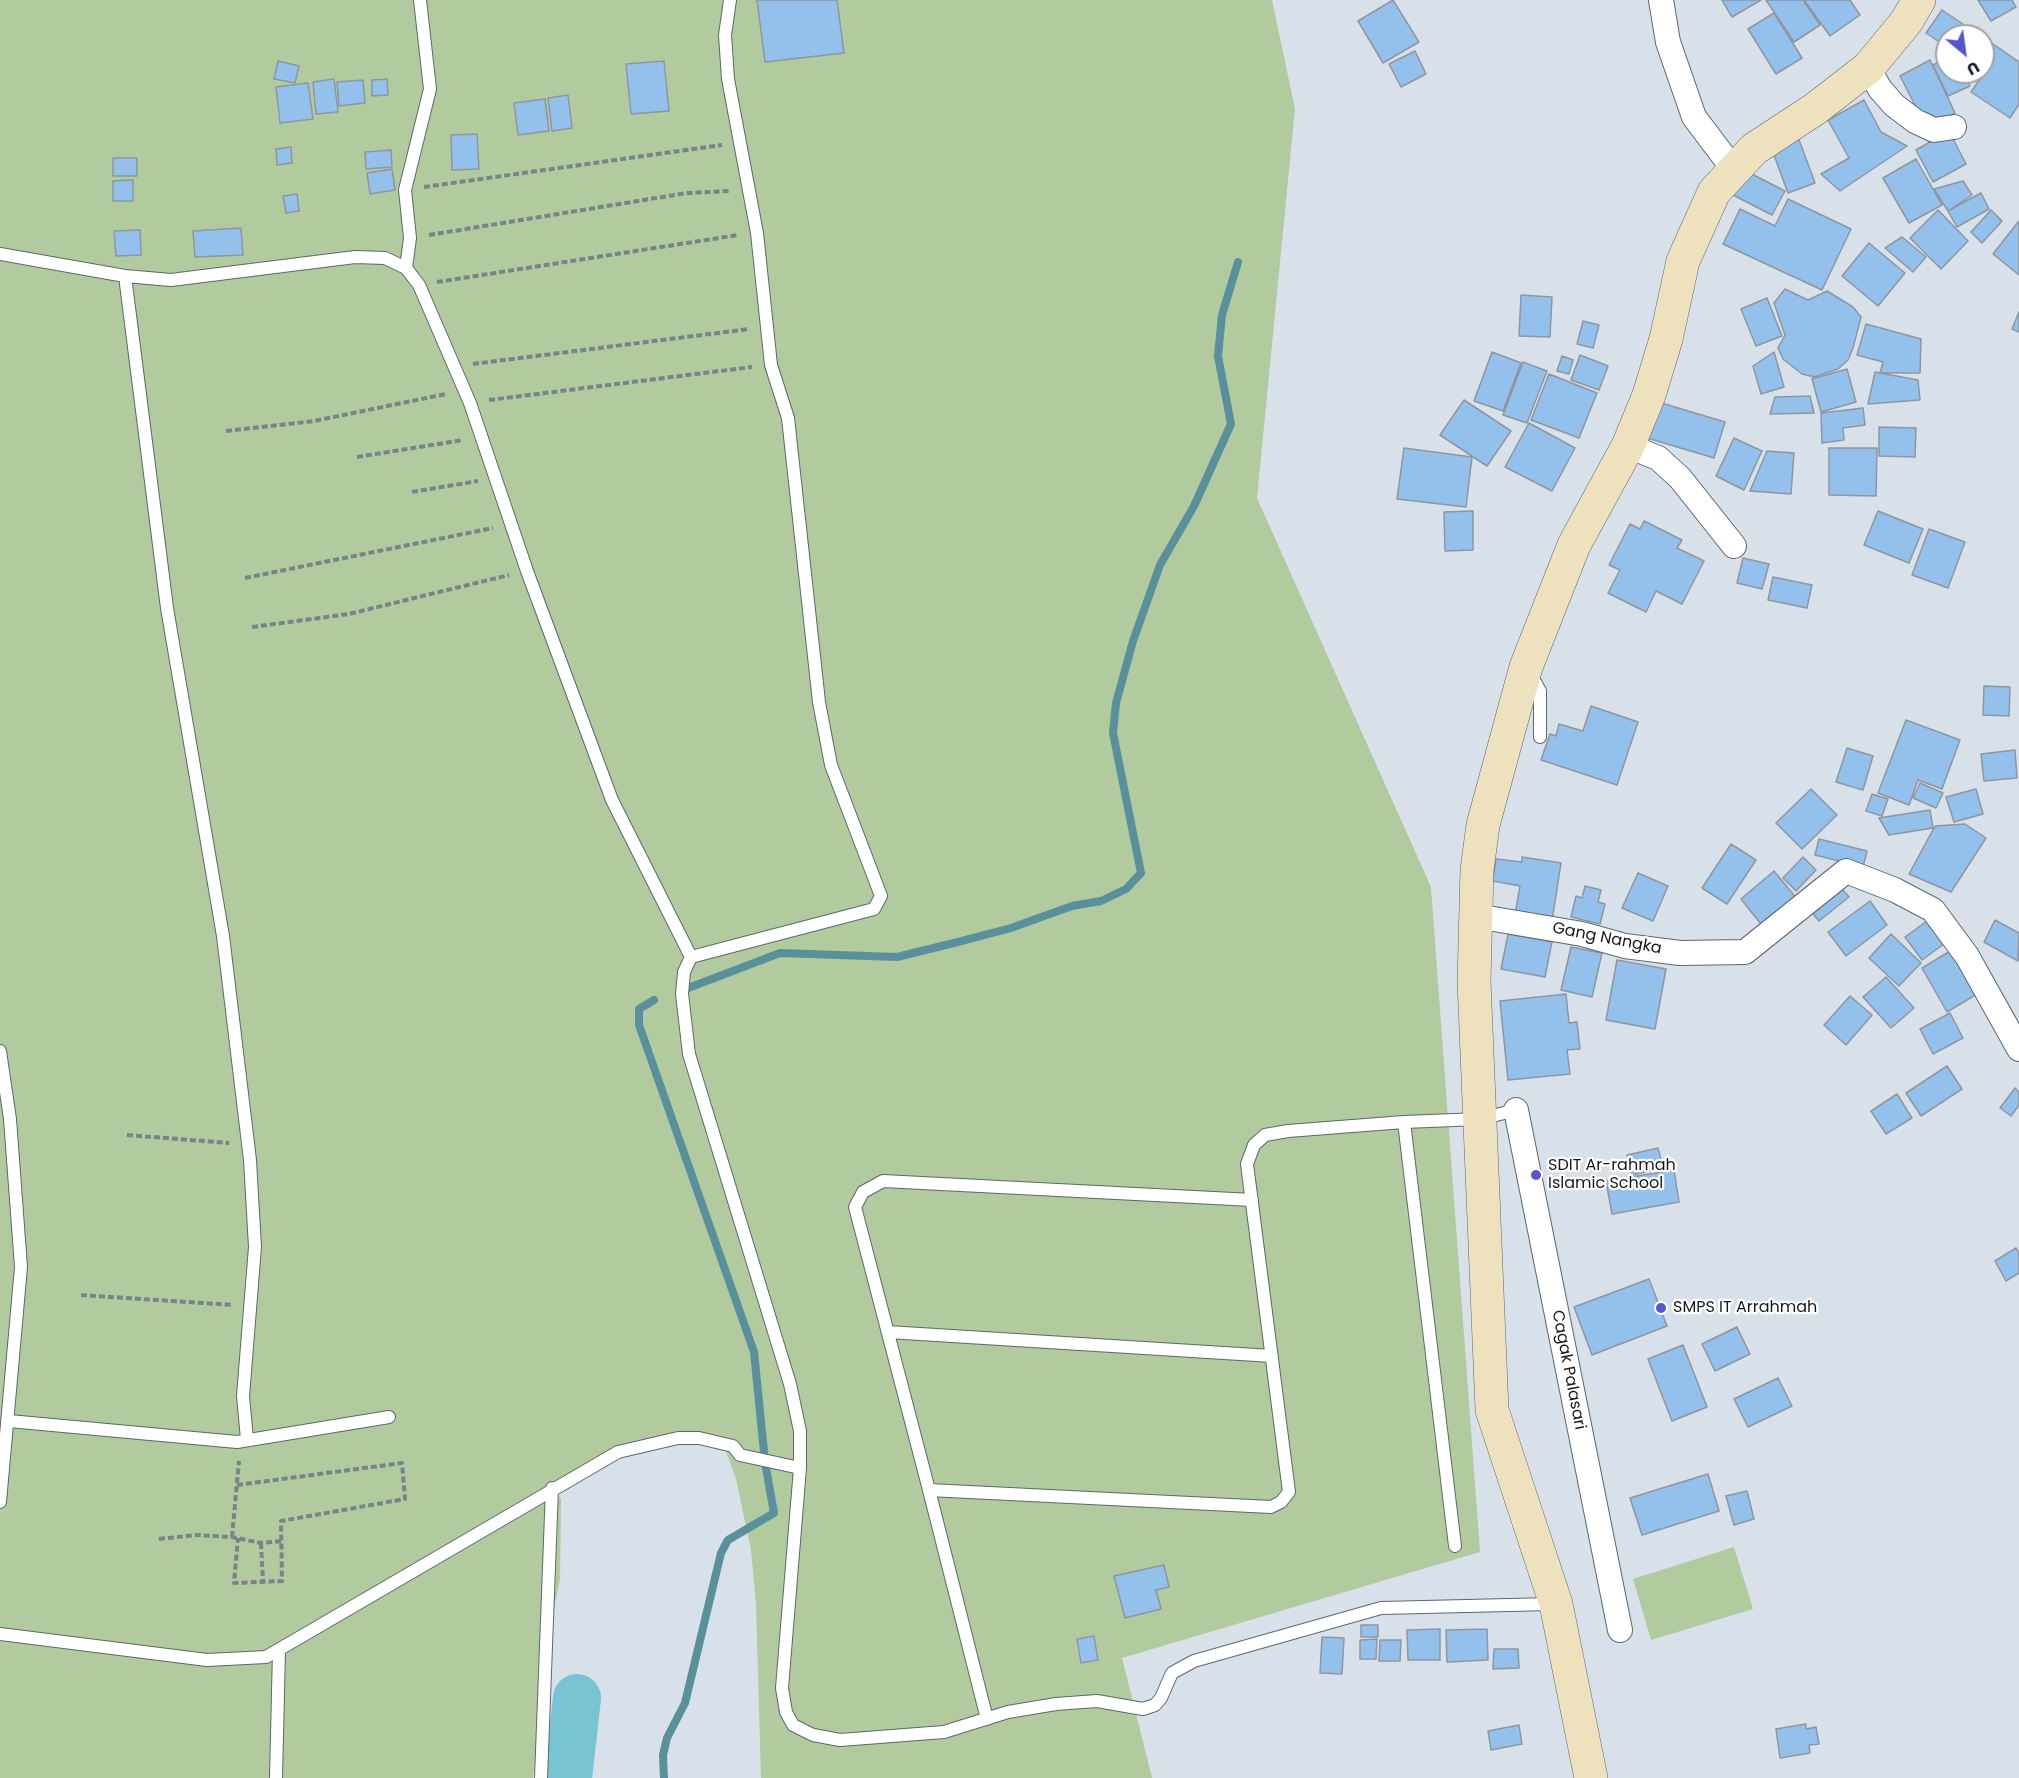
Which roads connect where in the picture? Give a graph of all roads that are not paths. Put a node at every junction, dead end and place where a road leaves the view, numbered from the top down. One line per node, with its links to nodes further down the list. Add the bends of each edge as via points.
1 (420, 0): 9 (lane, via 430,89 405,190 410,238)
2 (730, 0): 16 (lane, via 728,79 758,232 771,365 788,418 819,702 831,765 882,896 874,909)
3 (1661, 0): 7 (street, via 1668,42 1694,117)
4 (1919, 0): 5 (main road)
5 (1868, 68): 6 (street, via 1894,105 1915,121 1935,130); 7 (main road, via 1754,149)
6 (1954, 128)
7 (1734, 170): 11 (main road, via 1713,192 1683,261 1666,339)
8 (0, 254): 10 (lane)
9 (406, 268): 10 (lane, via 385,258 355,257 171,280); 16 (lane, via 419,285 470,403 612,800)
10 (125, 276): 27 (lane, via 167,608 223,936 247,1145 255,1246)
11 (1628, 446): 12 (street, via 1658,458 1680,477); 13 (main road, via 1574,545)
12 (1734, 546)
13 (1526, 667): 14 (lane, via 1540,692); 15 (main road, via 1483,825)
14 (1540, 737)
15 (1476, 916): 17 (street, Gang Nangka, via 1582,934 1626,946 1680,953 1745,952 1846,871 1933,910 1967,956); 20 (main road, via 1474,981)
16 (691, 957): 28 (lane, via 684,972 682,994 688,1054 790,1384 800,1431)
17 (2019, 1049)
18 (0, 1051): 26 (lane, via 10,1119 21,1267)
19 (1516, 1110): 20 (lane); 34 (street, Cagak Palasari)
20 (1480, 1119): 21 (lane); 33 (main road, via 1492,1410)
21 (1404, 1122): 22 (lane, via 1265,1135 1254,1145 1247,1164); 32 (lane)
22 (1252, 1200): 23 (lane, via 883,1181 863,1192 855,1207); 24 (lane)
23 (888, 1332): 24 (lane); 30 (lane)
24 (1272, 1356): 30 (lane, via 1289,1492 1271,1507)
25 (389, 1417): 27 (lane)
26 (9, 1421): 27 (lane); 31 (lane)
27 (242, 1441)
28 (800, 1468): 29 (lane, via 740,1455 733,1446 721,1442 678,1438 618,1452); 37 (lane, via 782,1688 786,1712 793,1725 813,1735 840,1740 944,1732)
29 (552, 1488): 36 (lane); 39 (lane)
30 (929, 1490): 37 (lane)
31 (0, 1502)
32 (1455, 1546)
33 (1556, 1604): 37 (lane, via 1381,1608 1194,1661 1172,1673 1161,1698 1143,1709 1097,1701 1056,1704); 40 (main road)
34 (1620, 1630)
35 (0, 1634): 36 (lane, via 207,1660 266,1657)
36 (279, 1650): 38 (lane)
37 (987, 1719)
38 (276, 1778)
39 (541, 1778)
40 (1591, 1778)

